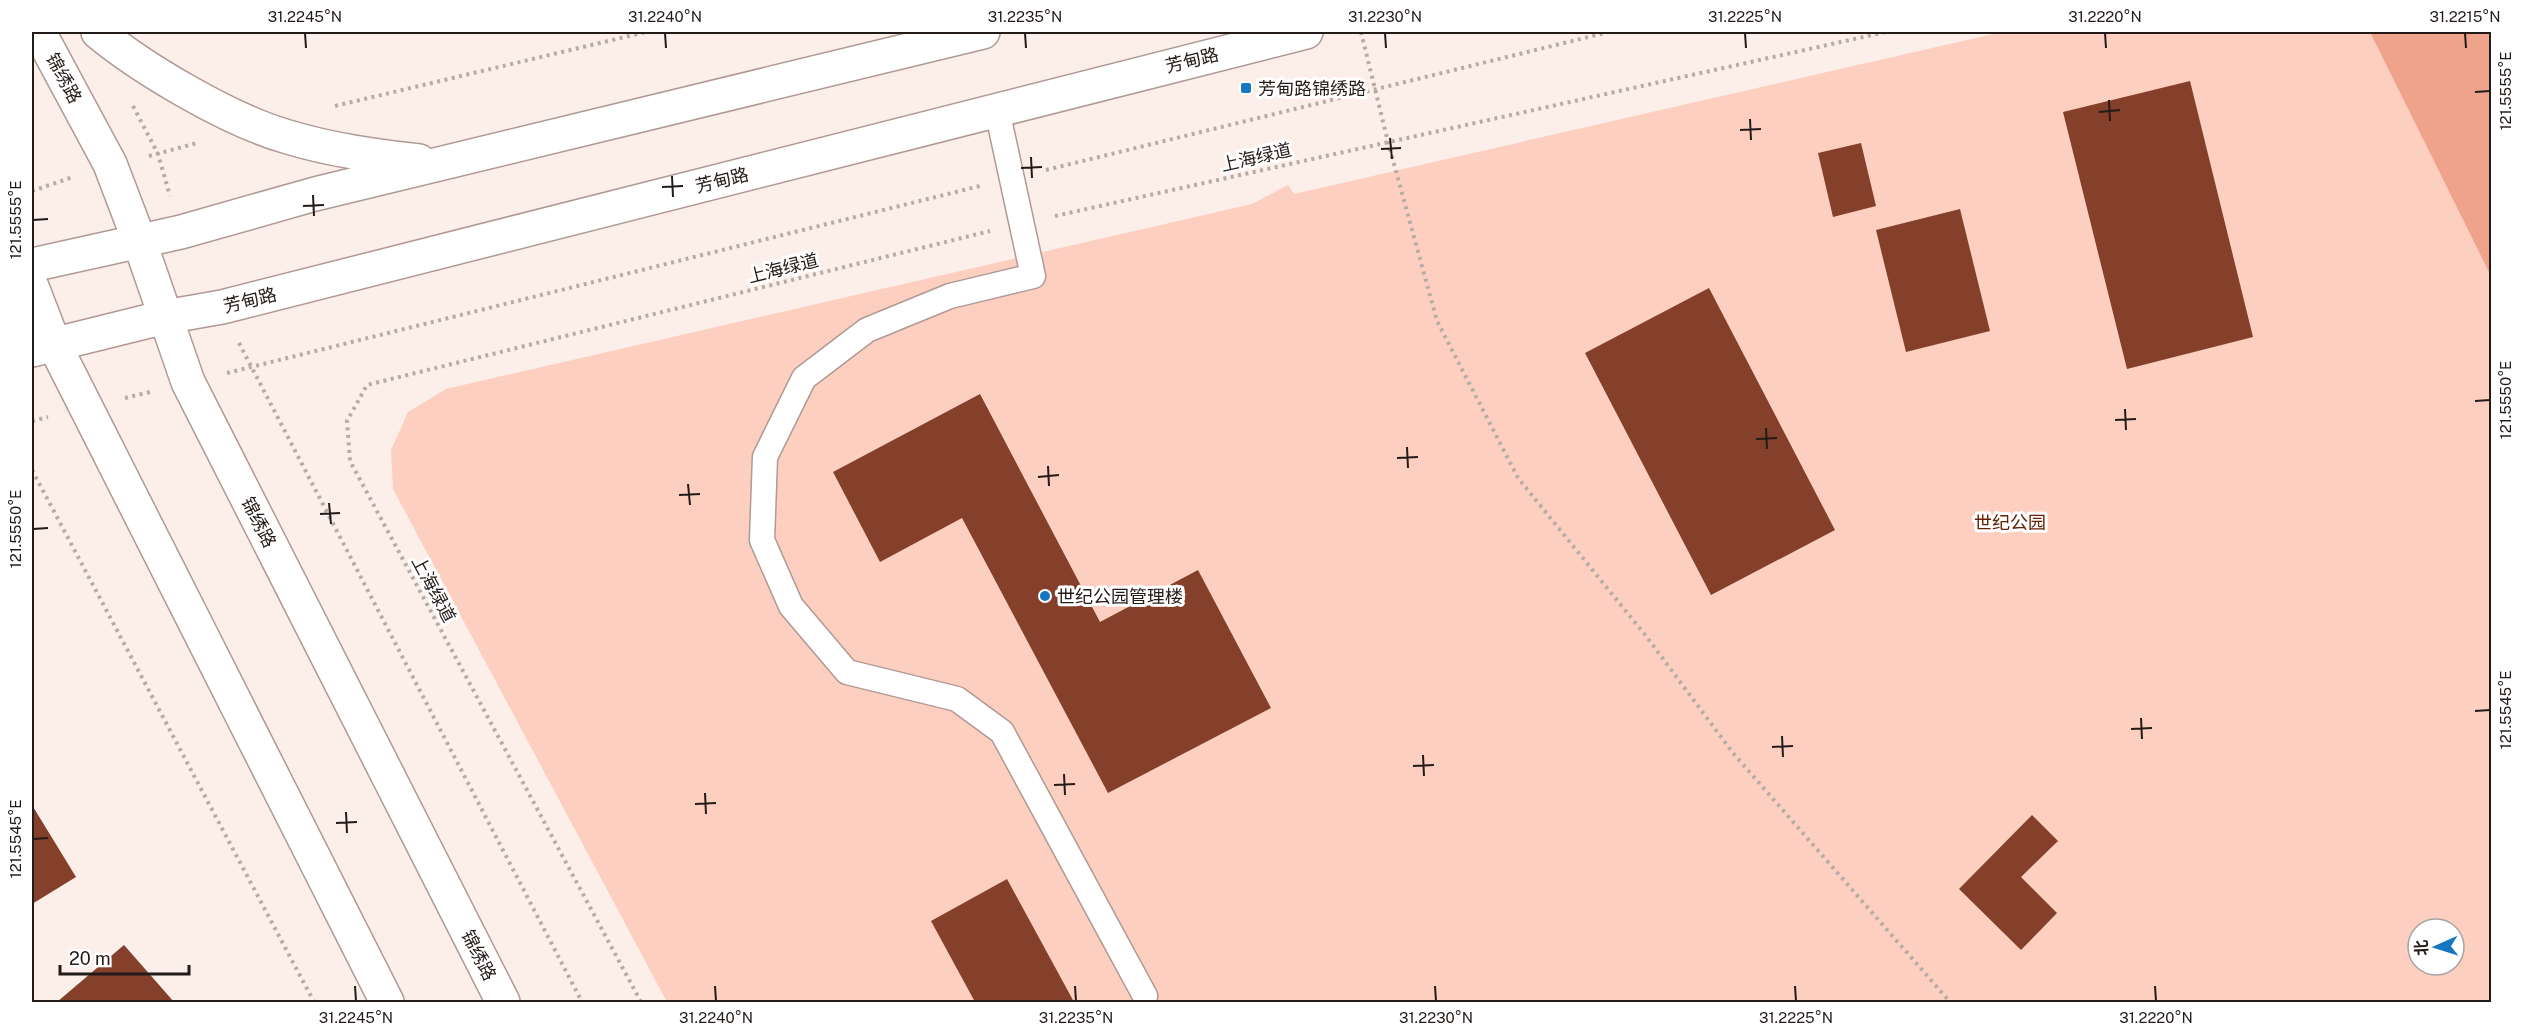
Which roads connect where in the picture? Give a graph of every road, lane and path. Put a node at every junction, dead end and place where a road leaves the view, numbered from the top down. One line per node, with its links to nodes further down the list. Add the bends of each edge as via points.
1 (39, 32): 16 (main road, 锦绣路, via 110,164)
2 (98, 32): 12 (main road, via 169,80 227,112 277,133 364,155)
3 (983, 32): 12 (main road)
4 (1306, 32): 10 (main road, 芳甸路)
5 (1361, 32): 8 (path)
6 (1609, 32): 8 (path)
7 (1886, 32): 11 (path, 上海绿道)
8 (1375, 89): 11 (path); 13 (path)
9 (131, 103): 15 (path, via 158,154)
10 (997, 110): 13 (lane); 19 (main road, 芳甸路)
11 (1388, 142): 14 (path, 上海绿道); 33 (path, via 1437,321 1518,478 1646,636 1733,753)
12 (441, 163): 15 (main road)
13 (1012, 178): 14 (lane); 22 (path)
14 (1020, 224): 27 (lane, via 1033,276 950,296 867,330 804,378 765,457 762,540 791,606 847,672 957,699 1002,732); 32 (path, 上海绿道, via 367,385 347,421 350,461)
15 (181, 232): 16 (main road)
16 (139, 240): 17 (main road); 20 (main road, 锦绣路)
17 (32, 265)
18 (32, 287): 21 (main road)
19 (222, 307): 20 (main road, 芳甸路); 22 (path)
20 (165, 317): 21 (main road, 芳甸路); 23 (main road, 锦绣路)
21 (43, 347): 24 (main road)
22 (251, 367): 23 (path); 31 (path)
23 (188, 382): 24 (path); 30 (main road, 锦绣路)
24 (87, 408): 25 (path); 29 (main road)
25 (32, 421)
26 (32, 470): 28 (path)
27 (1145, 996)
28 (314, 1002)
29 (387, 1002)
30 (503, 1002)
31 (582, 1002)
32 (641, 1002)
33 (1950, 1002)

